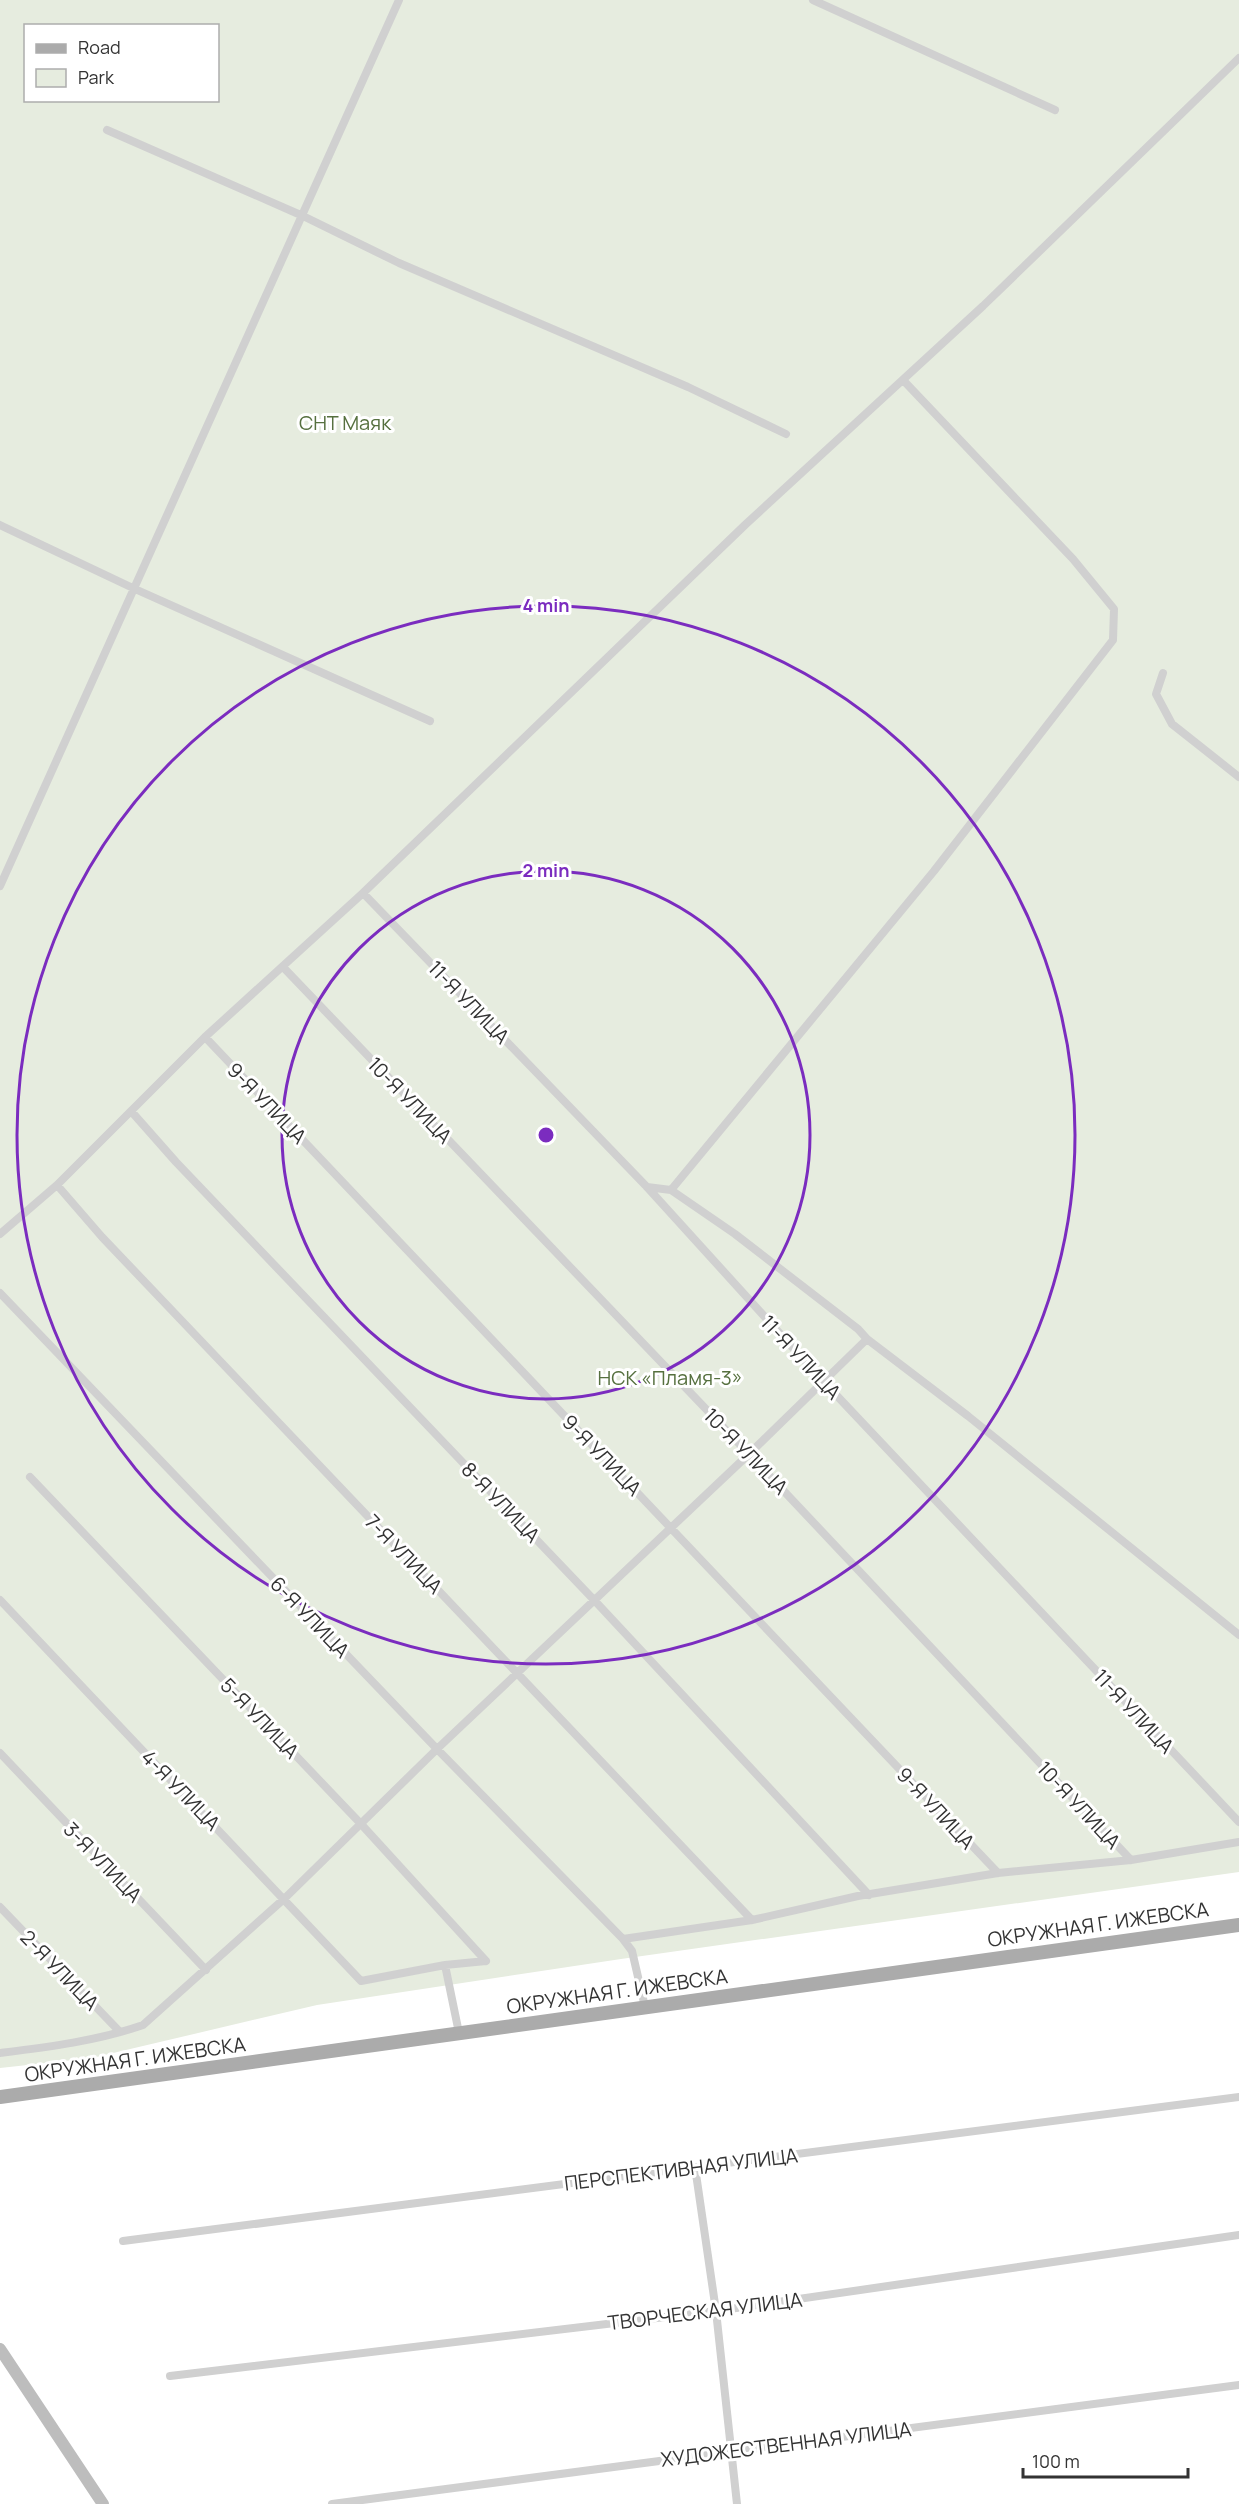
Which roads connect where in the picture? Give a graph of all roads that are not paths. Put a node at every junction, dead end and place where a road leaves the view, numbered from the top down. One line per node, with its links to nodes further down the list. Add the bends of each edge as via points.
1 (399, 0): 6 (street)
2 (813, 0): 4 (street)
3 (1239, 58): 7 (street)
4 (1055, 110)
5 (107, 130): 6 (street)
6 (303, 216): 8 (street, via 399,263 688,387); 10 (street)
7 (903, 380): 15 (street, via 746,524); 21 (street, via 1073,559 1114,609 1113,640 934,871)
8 (786, 434)
9 (0, 525): 10 (street)
10 (135, 589): 12 (street); 14 (street)
11 (1163, 673): 13 (street, via 1156,694 1172,724)
12 (429, 720)
13 (1239, 777)
14 (0, 886)
15 (363, 892): 16 (street); 20 (street, 11-Я УЛИЦА)
16 (283, 967): 17 (street); 26 (street, 10-Я УЛИЦА)
17 (205, 1037): 18 (street); 28 (street, 9-Я УЛИЦА)
18 (131, 1111): 19 (street); 30 (street, 8-Я УЛИЦА)
19 (57, 1185): 22 (street); 32 (street, 7-Я УЛИЦА)
20 (647, 1187): 21 (street); 25 (street, 11-Я УЛИЦА)
21 (671, 1190): 24 (street, via 735,1234)
22 (0, 1234)
23 (0, 1293): 33 (street, 6-Я УЛИЦА)
24 (867, 1339): 25 (street); 31 (street)
25 (823, 1381): 26 (street); 35 (street, 11-Я УЛИЦА)
26 (749, 1454): 28 (street); 38 (street, 10-Я УЛИЦА)
27 (30, 1477): 36 (street, 5-Я УЛИЦА)
28 (671, 1527): 30 (street); 39 (street, 9-Я УЛИЦА)
29 (0, 1600): 41 (street, 4-Я УЛИЦА)
30 (594, 1601): 32 (street); 40 (street, 8-Я УЛИЦА)
31 (1239, 1635)
32 (518, 1673): 33 (street); 43 (street, 7-Я УЛИЦА)
33 (437, 1749): 36 (street); 45 (street, 6-Я УЛИЦА)
34 (0, 1753): 47 (street, 3-Я УЛИЦА)
35 (1239, 1822)
36 (361, 1824): 41 (street); 46 (street, 5-Я УЛИЦА, via 486,1961)
37 (1239, 1842): 38 (street)
38 (1131, 1860): 39 (street)
39 (998, 1873): 40 (street)
40 (869, 1895): 43 (street)
41 (285, 1898): 46 (street, 4-Я УЛИЦА, via 361,1981); 47 (street)
42 (0, 1907): 49 (street, 2-Я УЛИЦА)
43 (752, 1920): 45 (street)
44 (1239, 1925): 48 (main road, ОКРУЖНАЯ Г. ИЖЕВСКА)
45 (623, 1939): 48 (street, 6-Я УЛИЦА, via 632,1951)
46 (445, 1965): 50 (street)
47 (206, 1970): 49 (street, via 142,2025)
48 (645, 2007): 50 (main road, ОКРУЖНАЯ Г. ИЖЕВСКА)
49 (120, 2032): 51 (street)
50 (459, 2033): 52 (main road, ОКРУЖНАЯ Г. ИЖЕВСКА)
51 (0, 2054)
52 (0, 2097)
53 (1239, 2097): 54 (street, ПЕРСПЕКТИВНАЯ УЛИЦА)
54 (696, 2167): 56 (street, ПЕРСПЕКТИВНАЯ УЛИЦА); 57 (street)
55 (1239, 2235): 57 (street, ТВОРЧЕСКАЯ УЛИЦА)
56 (123, 2241)
57 (716, 2311): 59 (street, ТВОРЧЕСКАЯ УЛИЦА); 61 (street)
58 (0, 2349): 62 (street)
59 (170, 2376)
60 (1239, 2385): 61 (street, ХУДОЖЕСТВЕННАЯ УЛИЦА)
61 (731, 2451): 63 (street, ХУДОЖЕСТВЕННАЯ УЛИЦА); 64 (street)
62 (104, 2504)
63 (332, 2504)
64 (737, 2504)

